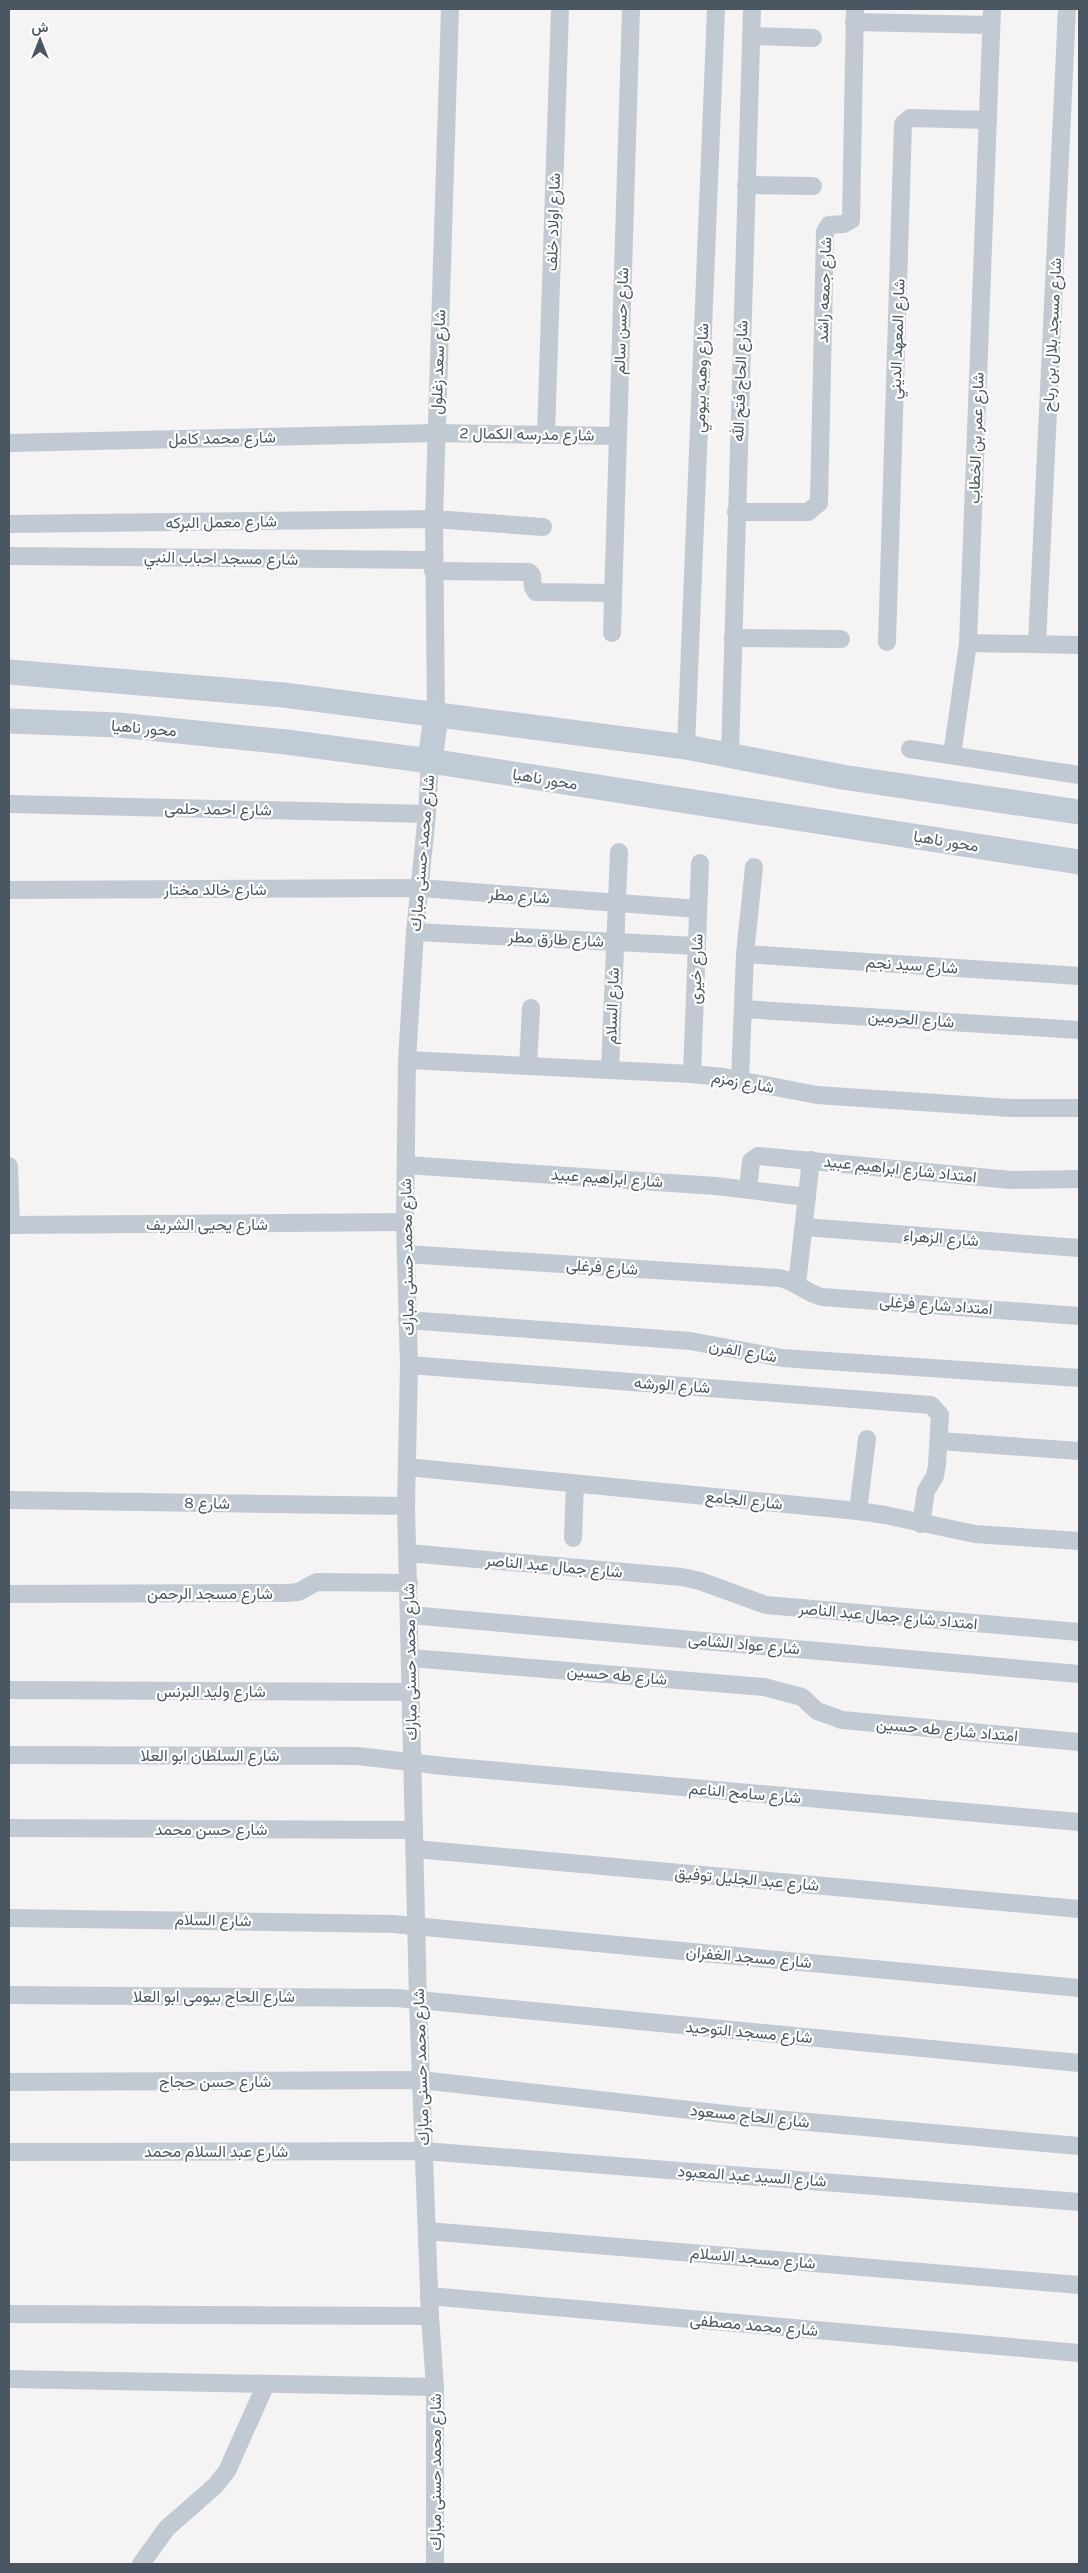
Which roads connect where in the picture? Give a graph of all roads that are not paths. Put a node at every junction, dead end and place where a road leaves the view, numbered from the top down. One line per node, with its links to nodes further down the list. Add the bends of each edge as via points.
1 (450, 9): 16 (street, شارع سعد زغلول)
2 (560, 9): 17 (street, شارع اولاد خلف)
3 (631, 9): 18 (street, شارع حسن سالم)
4 (716, 9): 37 (street, شارع وهبه بيومي)
5 (752, 9): 11 (street, شارع الحاج فتح الله)
6 (855, 15): 7 (street); 20 (street, شارع جمعه راشد, via 851,220 830,225 825,232 819,503 808,512)
7 (894, 16): 8 (street)
8 (931, 16): 9 (street)
9 (992, 17): 13 (street, شارع عمر بن الخطاب)
10 (1071, 20): 32 (street, شارع مسجد بلال بن رباح)
11 (751, 36): 12 (street); 14 (street, شارع الحاج فتح الله)
12 (813, 38)
13 (988, 120): 30 (street, شارع المعهد الديني, via 910,118 903,124); 31 (street, شارع عمر بن الخطاب)
14 (746, 185): 15 (street); 20 (street, شارع الحاج فتح الله)
15 (814, 186)
16 (436, 433): 17 (street, شارع مدرسه الكمال 2); 19 (street, شارع محمد كامل); 21 (street, شارع سعد زغلول)
17 (546, 435): 18 (street, شارع مدرسه الكمال 2)
18 (618, 436): 26 (street, شارع حسن سالم)
19 (9, 443)
20 (736, 512): 28 (street, شارع الحاج فتح الله)
21 (434, 519): 22 (street, شارع معمل البركه); 23 (street, شارع معمل البركه); 25 (street, شارع سعد زغلول)
22 (9, 524)
23 (543, 527)
24 (9, 556): 25 (street, شارع مسجد احباب النبي)
25 (433, 566): 26 (street, شارع مسجد احباب النبي, via 529,572 536,592); 35 (street, شارع سعد زغلول)
26 (613, 593): 27 (street, شارع حسن سالم)
27 (612, 633)
28 (733, 638): 29 (street); 39 (street, شارع الحاج فتح الله)
29 (841, 639)
30 (887, 642)
31 (968, 643): 32 (street); 40 (street, شارع عمر بن الخطاب)
32 (1037, 644): 33 (street)
33 (1079, 645)
34 (9, 672): 35 (main road, via 284,695)
35 (436, 715): 37 (main road); 41 (main road)
36 (9, 721): 41 (main road, محور ناهيا, via 119,725)
37 (686, 747): 39 (main road)
38 (910, 748): 40 (street)
39 (730, 754): 44 (main road, via 842,777)
40 (952, 755): 42 (street)
41 (430, 761): 45 (street, شارع محمد حسنى مبارك); 47 (main road, محور ناهيا)
42 (1079, 775)
43 (9, 804): 45 (street, شارع احمد حلمى)
44 (1079, 812)
45 (428, 814): 50 (street, شارع محمد حسنى مبارك)
46 (619, 852): 52 (street, شارع السلام)
47 (1079, 862)
48 (700, 864): 53 (street, شارع خيرى)
49 (754, 867): 57 (street)
50 (420, 888): 51 (street, شارع خالد مختار); 52 (street, شارع مطر); 54 (street, شارع محمد حسنى مبارك)
51 (9, 890)
52 (617, 903): 53 (street, شارع مطر); 55 (street, شارع السلام)
53 (698, 909): 56 (street, شارع خيرى)
54 (415, 932): 55 (street, شارع طارق مطر); 62 (street, شارع محمد حسنى مبارك)
55 (615, 942): 56 (street, شارع طارق مطر); 64 (street, شارع السلام)
56 (697, 946): 65 (street, شارع خيرى)
57 (746, 954): 58 (street, شارع سيد نجم); 60 (street)
58 (1079, 976)
59 (531, 1008): 63 (street)
60 (743, 1009): 61 (street, شارع الحرمين); 66 (street)
61 (1079, 1030)
62 (407, 1060): 63 (street, شارع زمزم); 69 (street, شارع محمد حسنى مبارك)
63 (528, 1066): 64 (street, شارع زمزم)
64 (610, 1070): 65 (street, شارع زمزم)
65 (692, 1074): 66 (street, شارع زمزم)
66 (740, 1080): 67 (street, شارع زمزم, via 817,1095 1010,1108)
67 (1079, 1108)
68 (811, 1160): 71 (street, امتداد شارع ابراهيم عبيد, via 1011,1180); 72 (street, امتداد شارع ابراهيم عبيد, via 755,1156 751,1160); 73 (street)
69 (406, 1165): 72 (street, شارع ابراهيم عبيد); 74 (street, شارع محمد حسنى مبارك)
70 (9, 1166): 75 (street)
71 (1079, 1179)
72 (748, 1189): 73 (street, شارع ابراهيم عبيد)
73 (807, 1197): 76 (street)
74 (405, 1222): 75 (street, شارع يحيى الشريف); 78 (street, شارع محمد حسنى مبارك)
75 (10, 1225)
76 (804, 1227): 77 (street, شارع الزهراء); 79 (street)
77 (1079, 1248)
78 (406, 1254): 79 (street, شارع فرغلى, via 779,1278); 81 (street, شارع محمد حسنى مبارك)
79 (798, 1284): 80 (street, امتداد شارع فرغلى, via 804,1291 822,1296)
80 (1079, 1316)
81 (407, 1320): 82 (street, شارع محمد حسنى مبارك); 83 (street, شارع الفرن, via 690,1341 782,1358)
82 (408, 1365): 85 (street, شارع الورشه, via 926,1404 935,1407 940,1415); 87 (street, شارع محمد حسنى مبارك)
83 (1079, 1378)
84 (867, 1439): 91 (street)
85 (939, 1440): 86 (street); 92 (street, via 935,1476 926,1491)
86 (1079, 1451)
87 (407, 1467): 88 (street, شارع الجامع); 90 (street, شارع محمد حسنى مبارك)
88 (575, 1484): 91 (street, شارع الجامع); 93 (street)
89 (9, 1500): 90 (street, شارع 8)
90 (406, 1506): 95 (street, شارع محمد حسنى مبارك)
91 (858, 1511): 92 (street, شارع الجامع)
92 (921, 1524): 94 (street, شارع الجامع, via 975,1534)
93 (573, 1538)
94 (1079, 1541)
95 (408, 1554): 96 (street, شارع جمال عبد الناصر); 97 (street, شارع محمد حسنى مبارك)
96 (700, 1580): 100 (street, امتداد شارع جمال عبد الناصر, via 766,1605)
97 (408, 1582): 98 (street, شارع مسجد الرحمن, via 317,1582 298,1592 288,1593); 99 (street, شارع محمد حسنى مبارك)
98 (9, 1594)
99 (410, 1615): 101 (street, شارع محمد حسنى مبارك); 102 (street, شارع عواد الشامى)
100 (1079, 1632)
101 (411, 1658): 104 (street, شارع محمد حسنى مبارك); 105 (street, شارع طه حسين, via 764,1687 802,1697)
102 (1079, 1674)
103 (9, 1690): 104 (street, شارع وليد البرنس)
104 (412, 1692): 108 (street, شارع محمد حسنى مبارك)
105 (817, 1711): 106 (street, امتداد شارع طه حسين, via 842,1720)
106 (1079, 1742)
107 (9, 1755): 108 (street, شارع السلطان ابو العلا, via 358,1756)
108 (412, 1763): 109 (street, شارع سامح الناعم); 111 (street, شارع محمد حسنى مبارك)
109 (1079, 1822)
110 (9, 1828): 111 (street, شارع حسن محمد)
111 (414, 1830): 112 (street, شارع محمد حسنى مبارك)
112 (415, 1849): 113 (street, شارع عبد الجليل توفيق); 115 (street, شارع محمد حسنى مبارك)
113 (1079, 1909)
114 (9, 1918): 115 (street, شارع السلام, via 367,1922)
115 (418, 1926): 116 (street, شارع مسجد الغفران); 118 (street, شارع محمد حسنى مبارك)
116 (1079, 1988)
117 (9, 1995): 118 (street, شارع الحاج بيومى ابو العلا)
118 (418, 2000): 119 (street, شارع مسجد التوحيد); 120 (street, شارع محمد حسنى مبارك)
119 (1079, 2063)
120 (421, 2080): 121 (street, شارع حسن حجاج); 122 (street, شارع الحاج مسعود, via 752,2117); 123 (street, شارع محمد حسنى مبارك)
121 (9, 2082)
122 (1079, 2146)
123 (424, 2150): 124 (street, شارع عبد السلام محمد); 125 (street, شارع السيد عبد المعبود); 126 (street, شارع محمد حسنى مبارك)
124 (9, 2152)
125 (1079, 2202)
126 (427, 2231): 127 (street, شارع مسجد الاسلام); 128 (street, شارع محمد حسنى مبارك)
127 (1079, 2285)
128 (430, 2296): 130 (street, شارع محمد حسنى مبارك); 131 (street, شارع محمد مصطفى)
129 (9, 2314): 130 (street)
130 (430, 2316): 134 (street, شارع محمد حسنى مبارك)
131 (1079, 2353)
132 (9, 2379): 133 (street)
133 (266, 2384): 134 (street); 135 (street, via 227,2471 215,2486 167,2528)
134 (435, 2387): 136 (street, شارع محمد حسنى مبارك)
135 (141, 2564)
136 (435, 2564)

